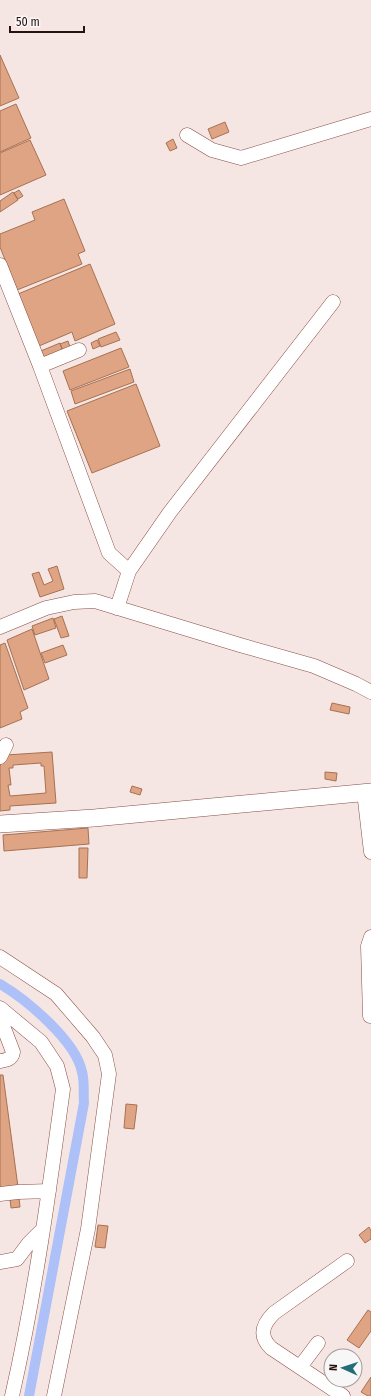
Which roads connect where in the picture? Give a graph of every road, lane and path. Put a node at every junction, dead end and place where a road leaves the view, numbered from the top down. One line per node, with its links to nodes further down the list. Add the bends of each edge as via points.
1 (371, 119): 2 (lane, via 241,158 212,150)
2 (187, 135)
3 (0, 265): 6 (lane)
4 (333, 302): 7 (lane, via 170,512)
5 (79, 350): 6 (lane)
6 (40, 366): 7 (lane, via 108,552)
7 (129, 571): 8 (lane)
8 (117, 608): 9 (lane, via 95,601 74,602 46,608); 10 (lane, via 314,666)
9 (0, 628)
10 (371, 692)
11 (368, 792): 12 (main road, via 94,818); 13 (lane)
12 (0, 824)
13 (371, 852)
14 (371, 937): 17 (lane, via 368,946)
15 (0, 957): 28 (lane, via 56,994 105,1055 109,1074 88,1229)
16 (0, 1008): 20 (lane, via 41,1042 57,1066 63,1089)
17 (370, 1016)
18 (0, 1018): 19 (lane, via 13,1055)
19 (0, 1061)
20 (48, 1191): 21 (lane); 22 (lane)
21 (0, 1194)
22 (43, 1229): 24 (lane, via 17,1259); 27 (lane, via 24,1345)
23 (347, 1261): 26 (lane, via 274,1312 264,1326 264,1339 267,1344)
24 (0, 1262)
25 (318, 1343): 26 (lane)
26 (300, 1367): 29 (lane)
27 (12, 1396)
28 (54, 1396)
29 (343, 1396)

